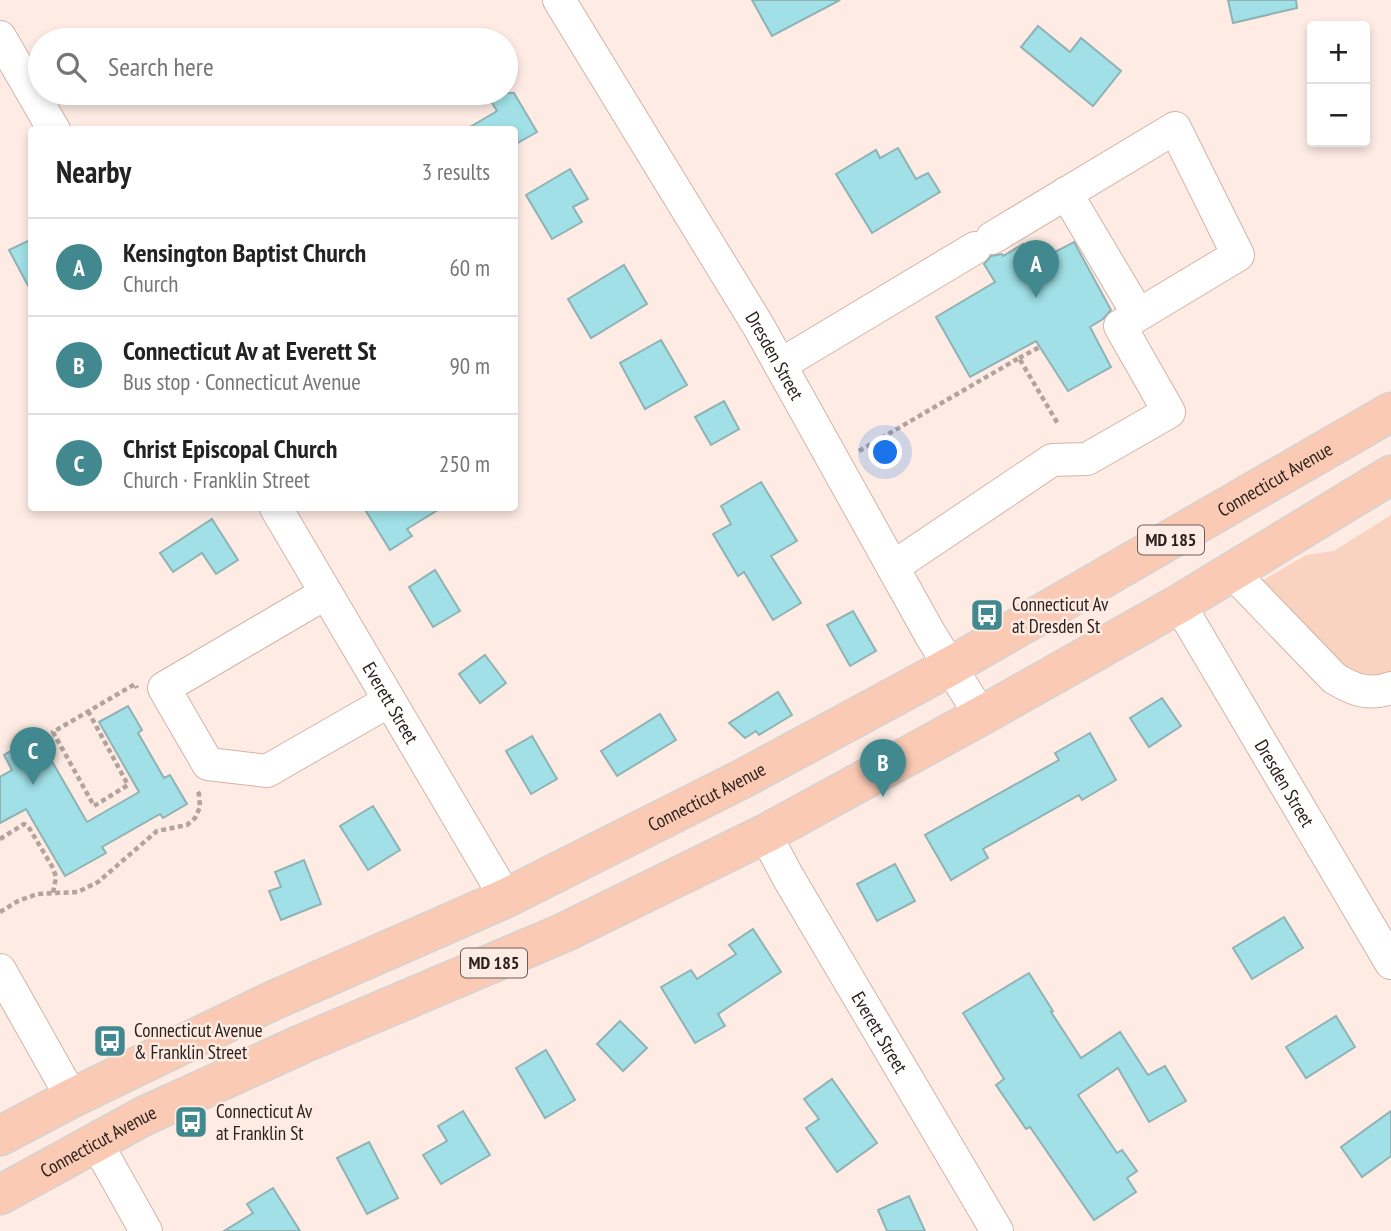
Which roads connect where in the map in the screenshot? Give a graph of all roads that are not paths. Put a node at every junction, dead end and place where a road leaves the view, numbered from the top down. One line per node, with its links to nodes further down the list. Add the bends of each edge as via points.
1 (559, 0): 8 (street, Dresden Street)
2 (0, 37): 3 (street)
3 (28, 85)
4 (39, 105): 5 (street)
5 (52, 126)
6 (1066, 193): 7 (street); 7 (street, via 1175,128 1238,255); 8 (street)
7 (1138, 314): 12 (street, via 1120,326 1169,412 1087,459 1052,460)
8 (780, 365): 12 (street, Dresden Street)
9 (1391, 412): 16 (main road, Connecticut Avenue / MD 185)
10 (1391, 475): 13 (main road, Connecticut Avenue / MD 185)
11 (278, 511): 14 (street, Everett Street)
12 (893, 567): 16 (street, Dresden Street)
13 (1232, 572): 15 (main road, Connecticut Avenue / MD 185); 17 (street, via 1334,678 1368,692)
14 (326, 593): 18 (street, Everett Street); 18 (street, via 164,688 208,764 267,771)
15 (1179, 604): 19 (main road, Connecticut Avenue / MD 185); 22 (street, Dresden Street)
16 (951, 666): 19 (street, Dresden Street); 21 (main road, Connecticut Avenue / MD 185, via 744,778)
17 (1391, 688)
18 (389, 701): 21 (street, Everett Street)
19 (981, 716): 20 (main road, Connecticut Avenue / MD 185)
20 (765, 834): 27 (main road, Connecticut Avenue / MD 185, via 563,933 302,1044); 31 (street, Everett Street)
21 (506, 898): 24 (main road, Connecticut Avenue / MD 185)
22 (1391, 963)
23 (0, 970): 25 (street)
24 (201, 1035): 25 (main road, Connecticut Avenue / MD 185); 27 (main road, via 187,1058 118,1093 99,1108 93,1124)
25 (72, 1098): 26 (main road, Connecticut Avenue / MD 185); 28 (main road, via 73,1111 63,1125)
26 (0, 1136)
27 (96, 1142): 29 (main road, Connecticut Avenue / MD 185); 30 (street)
28 (0, 1166)
29 (0, 1195)
30 (146, 1231)
31 (998, 1231)

